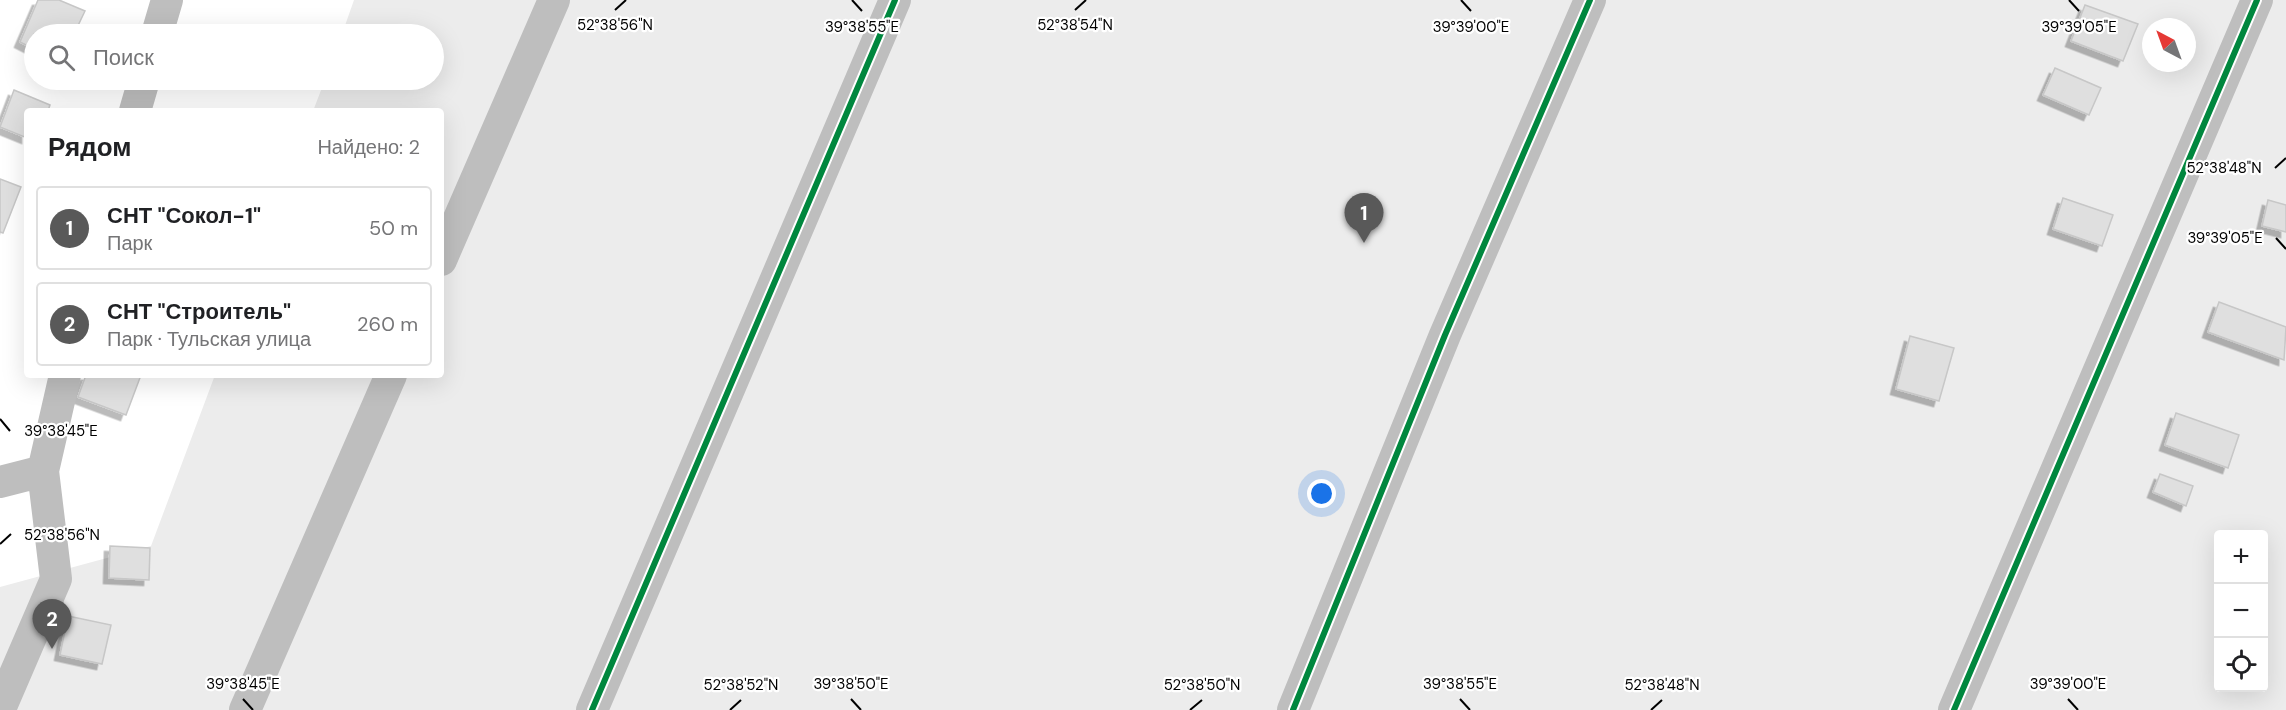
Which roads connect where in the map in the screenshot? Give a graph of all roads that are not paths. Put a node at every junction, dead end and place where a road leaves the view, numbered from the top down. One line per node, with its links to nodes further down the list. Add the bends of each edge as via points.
1 (167, 0): 6 (street)
2 (554, 0): 9 (street)
3 (895, 0): 16 (street)
4 (1590, 0): 17 (street, via 1445,335)
5 (2257, 0): 18 (street)
6 (160, 24)
7 (141, 90): 8 (street)
8 (136, 108)
9 (444, 253)
10 (64, 378): 12 (street)
11 (390, 378): 15 (street)
12 (43, 471): 13 (street); 14 (street, via 56,579)
13 (0, 482)
14 (0, 709)
15 (245, 710)
16 (592, 710)
17 (1293, 710)
18 (1954, 710)

